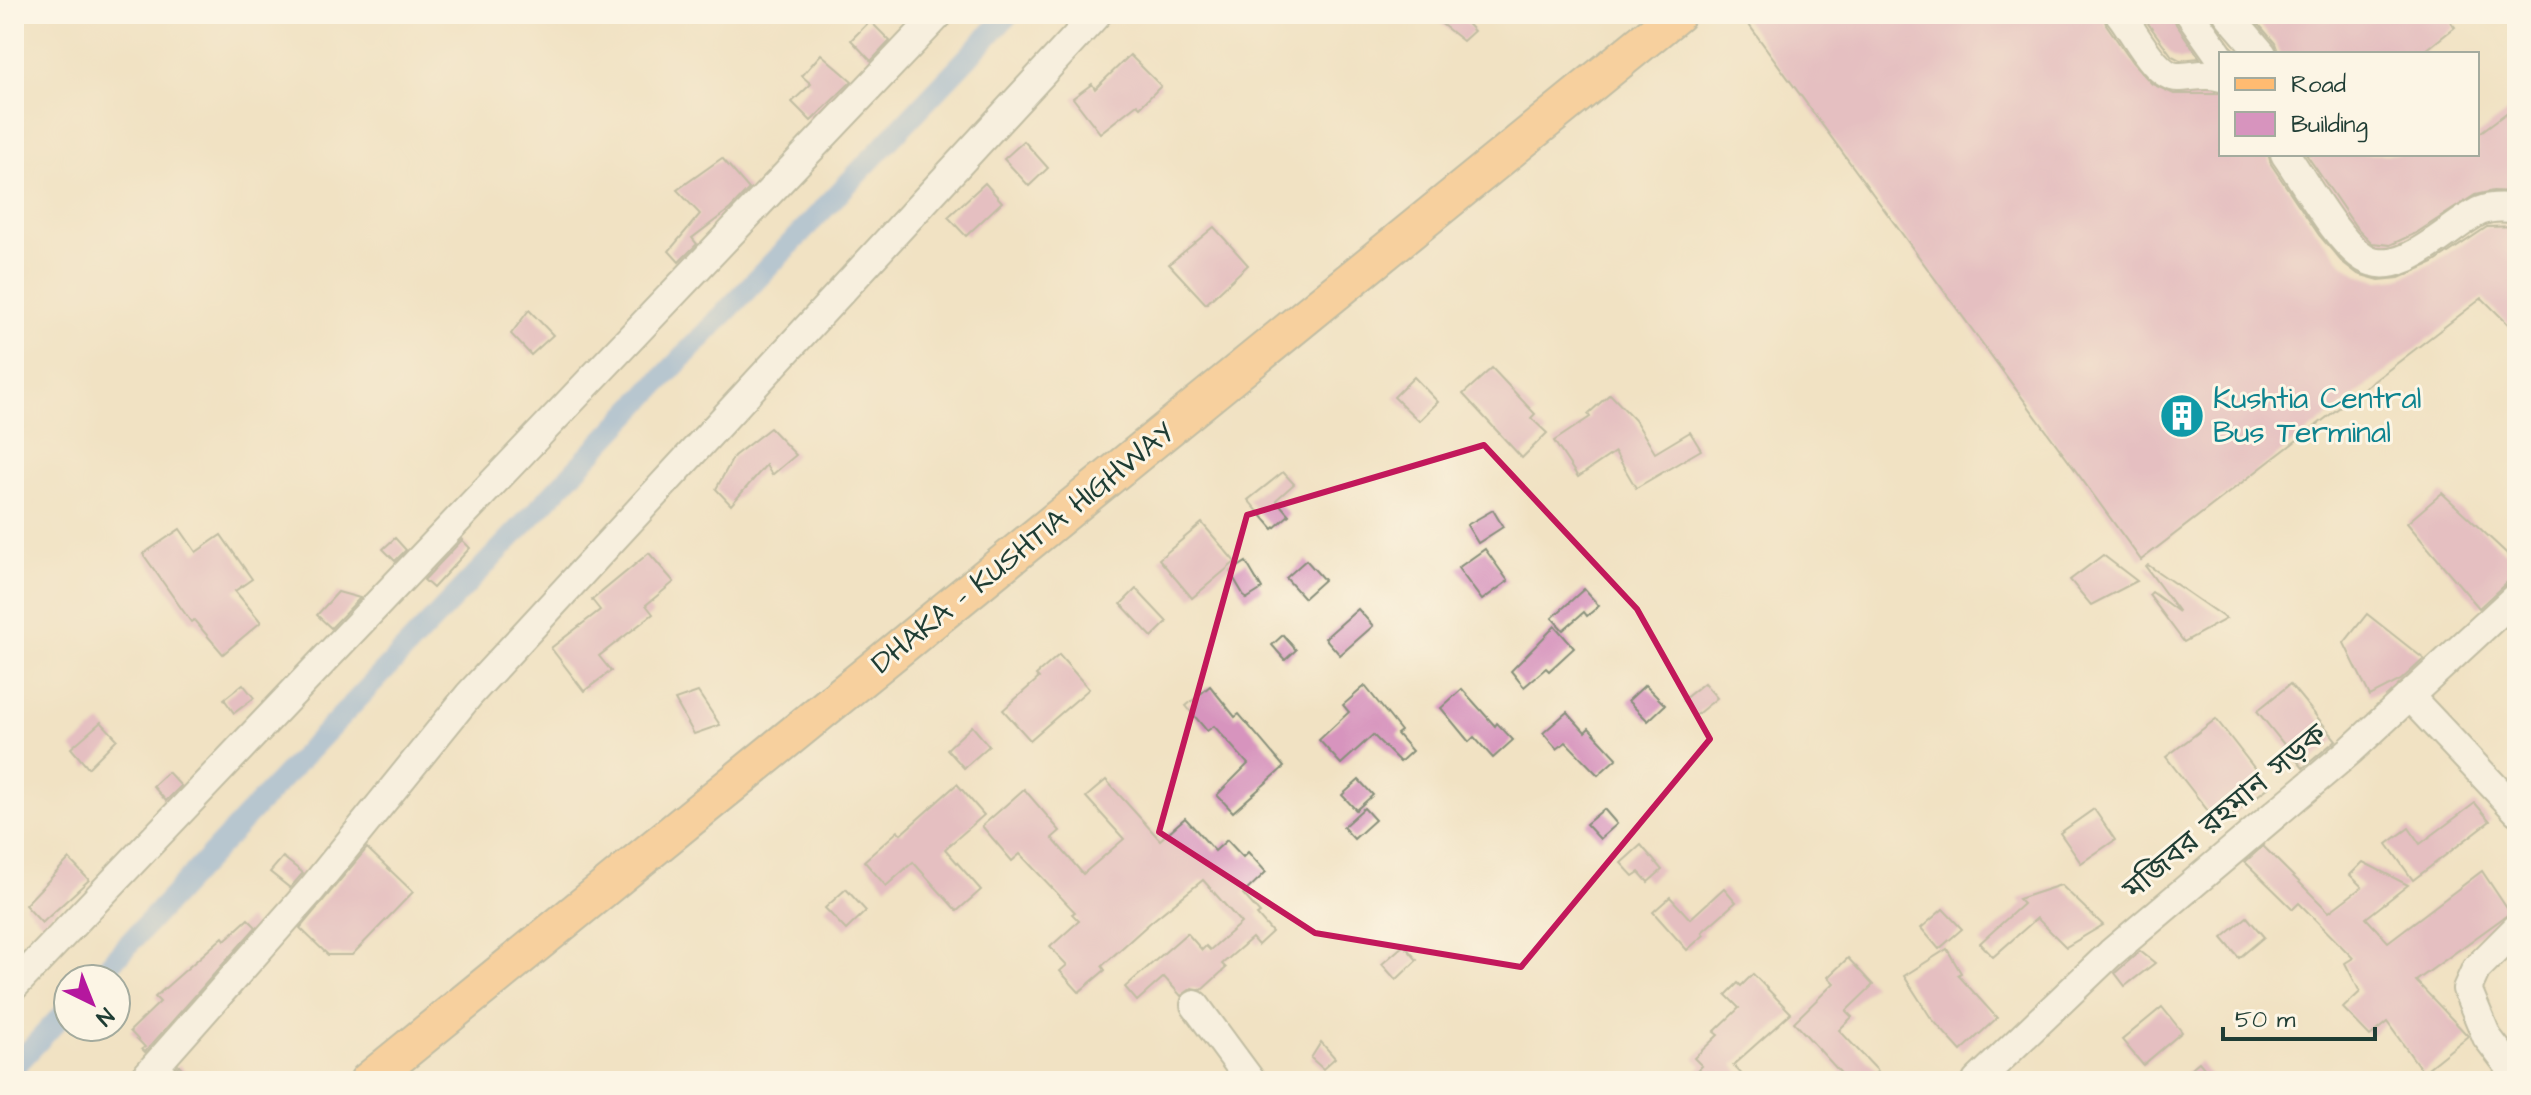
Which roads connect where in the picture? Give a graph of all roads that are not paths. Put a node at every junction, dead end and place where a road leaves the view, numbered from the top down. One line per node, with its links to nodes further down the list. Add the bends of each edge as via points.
1 (939, 14): 16 (street)
2 (1097, 14): 19 (street, via 469,695 311,890)
3 (1677, 14): 20 (main road, DHAKA - KUSHTIA HIGHWAY)
4 (2120, 14): 9 (street, via 2159,69 2175,78)
5 (2190, 14): 8 (street)
6 (2228, 14): 7 (street)
7 (2260, 52)
8 (2219, 55)
9 (2219, 77)
10 (2286, 156): 11 (street, via 2344,239 2366,260 2388,262 2419,253 2479,211 2496,206)
11 (2517, 209)
12 (2517, 596): 13 (street, মজিবর রহমান সড়ক)
13 (2409, 696): 14 (street); 22 (street, মজিবর রহমান সড়ক, via 2111,953)
14 (2517, 811)
15 (2517, 928): 18 (street, via 2476,969 2467,989 2487,1037)
16 (14, 986)
17 (1195, 1005): 21 (street)
18 (2517, 1076)
19 (142, 1081)
20 (368, 1081)
21 (1251, 1081)
22 (1977, 1081)

